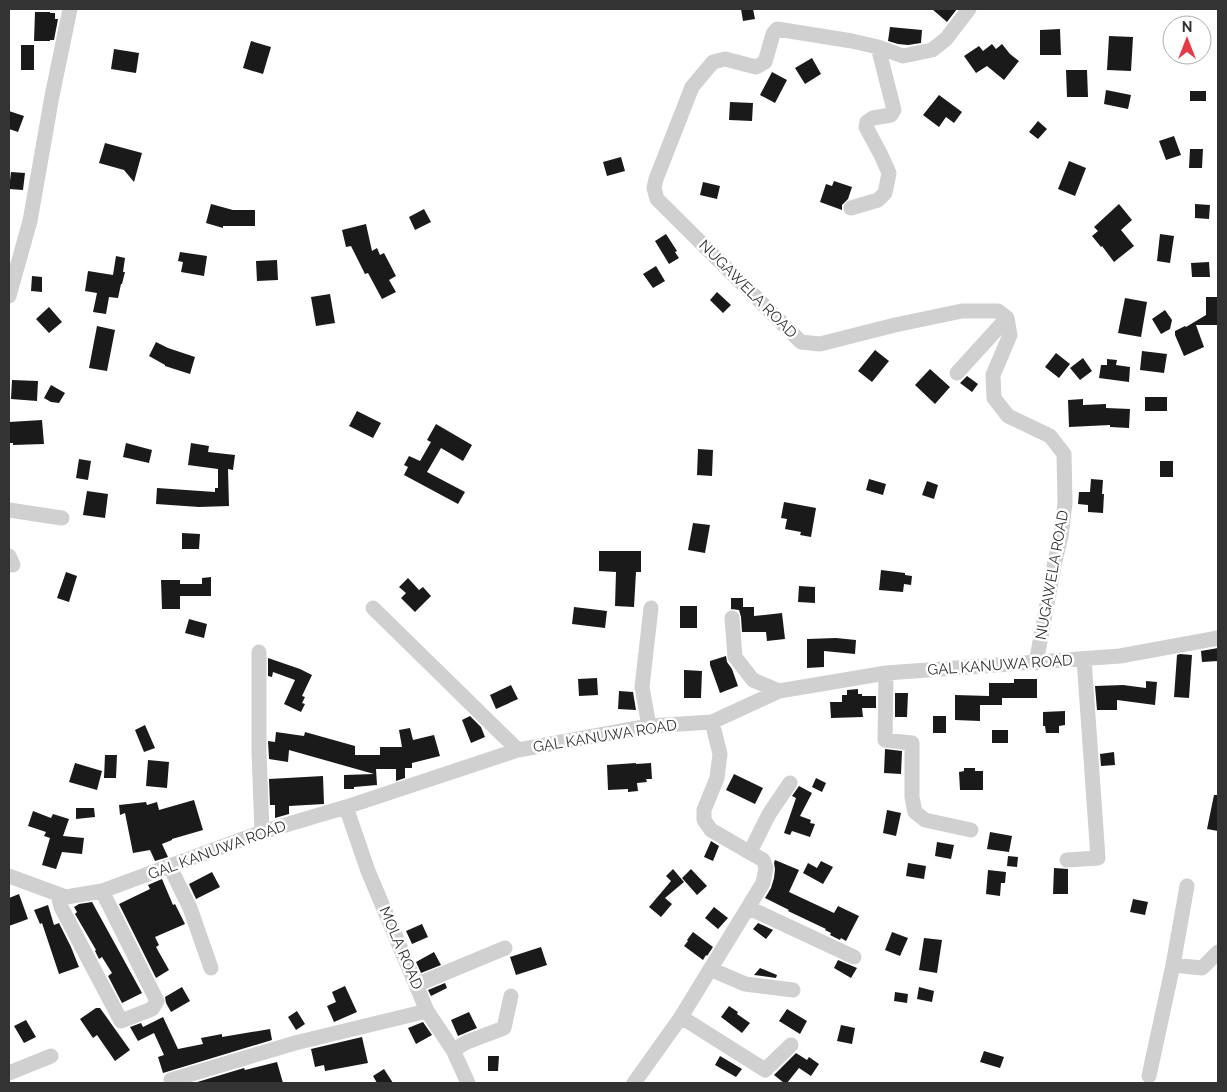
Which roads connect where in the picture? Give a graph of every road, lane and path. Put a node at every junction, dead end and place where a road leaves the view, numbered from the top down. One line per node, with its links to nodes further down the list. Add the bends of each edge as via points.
1 (70, 9): 5 (street, via 30,221)
2 (969, 9): 3 (street, NUGAWELA ROAD, via 946,39 932,50 903,56)
3 (878, 47): 4 (street, via 894,110 891,116 873,118 866,126 889,174 886,193 878,200); 6 (street, NUGAWELA ROAD, via 777,29 772,34 765,62 756,67 725,59 713,62 692,87 656,179 654,188 658,198 801,342 820,344 962,311 998,311)
4 (851, 208)
5 (9, 296)
6 (1007, 318): 7 (street); 16 (street, NUGAWELA ROAD, via 1010,335 994,374 994,398 1008,416 1050,436 1064,454 1065,503 1061,536)
7 (957, 373)
8 (9, 510): 9 (street)
9 (62, 518)
10 (373, 608): 21 (street)
11 (651, 608): 20 (street, via 642,687)
12 (732, 618): 18 (street, via 735,657 753,680)
13 (1218, 638): 15 (street, GAL KANUWA ROAD, via 1120,656)
14 (259, 652): 25 (street)
15 (1084, 659): 16 (street, GAL KANUWA ROAD); 27 (street, via 1098,858)
16 (1036, 662): 17 (street, GAL KANUWA ROAD)
17 (886, 673): 18 (street, GAL KANUWA ROAD); 24 (street, via 885,740 912,743 915,812 926,820)
18 (779, 691): 19 (street, GAL KANUWA ROAD)
19 (712, 722): 20 (street, GAL KANUWA ROAD); 26 (street, via 720,754 717,778 704,810 704,820 711,830)
20 (649, 726): 21 (street, GAL KANUWA ROAD)
21 (518, 750): 23 (street, GAL KANUWA ROAD)
22 (790, 783): 26 (street, via 769,814)
23 (346, 807): 25 (street, GAL KANUWA ROAD); 40 (street, MOLA ROAD, via 368,871)
24 (971, 830)
25 (262, 832): 28 (street, GAL KANUWA ROAD)
26 (750, 852): 33 (street, via 764,860 766,868 764,883)
27 (1067, 860)
28 (170, 867): 31 (street, GAL KANUWA ROAD); 38 (street, via 190,908)
29 (9, 876): 32 (street, GAL KANUWA ROAD)
30 (1187, 886): 37 (street)
31 (102, 891): 32 (street, GAL KANUWA ROAD, via 66,897); 32 (street, via 157,1001 152,1009 121,1021 61,907)
32 (58, 894)
33 (749, 908): 36 (street); 39 (street)
34 (505, 948): 40 (street)
35 (1218, 952): 37 (street, via 1202,968)
36 (854, 957)
37 (1173, 965): 49 (street)
38 (211, 968)
39 (710, 969): 41 (street, via 745,984); 44 (street)
40 (416, 985): 43 (street, MOLA ROAD)
41 (793, 990)
42 (511, 996): 46 (street, via 504,1028)
43 (427, 1011): 46 (street, MOLA ROAD); 50 (street, via 295,1043)
44 (681, 1017): 45 (street, via 765,1070); 52 (street)
45 (791, 1045)
46 (453, 1050): 51 (street, MOLA ROAD)
47 (51, 1056): 48 (street)
48 (9, 1073)
49 (1149, 1076)
50 (171, 1080)
51 (468, 1083)
52 (634, 1083)

